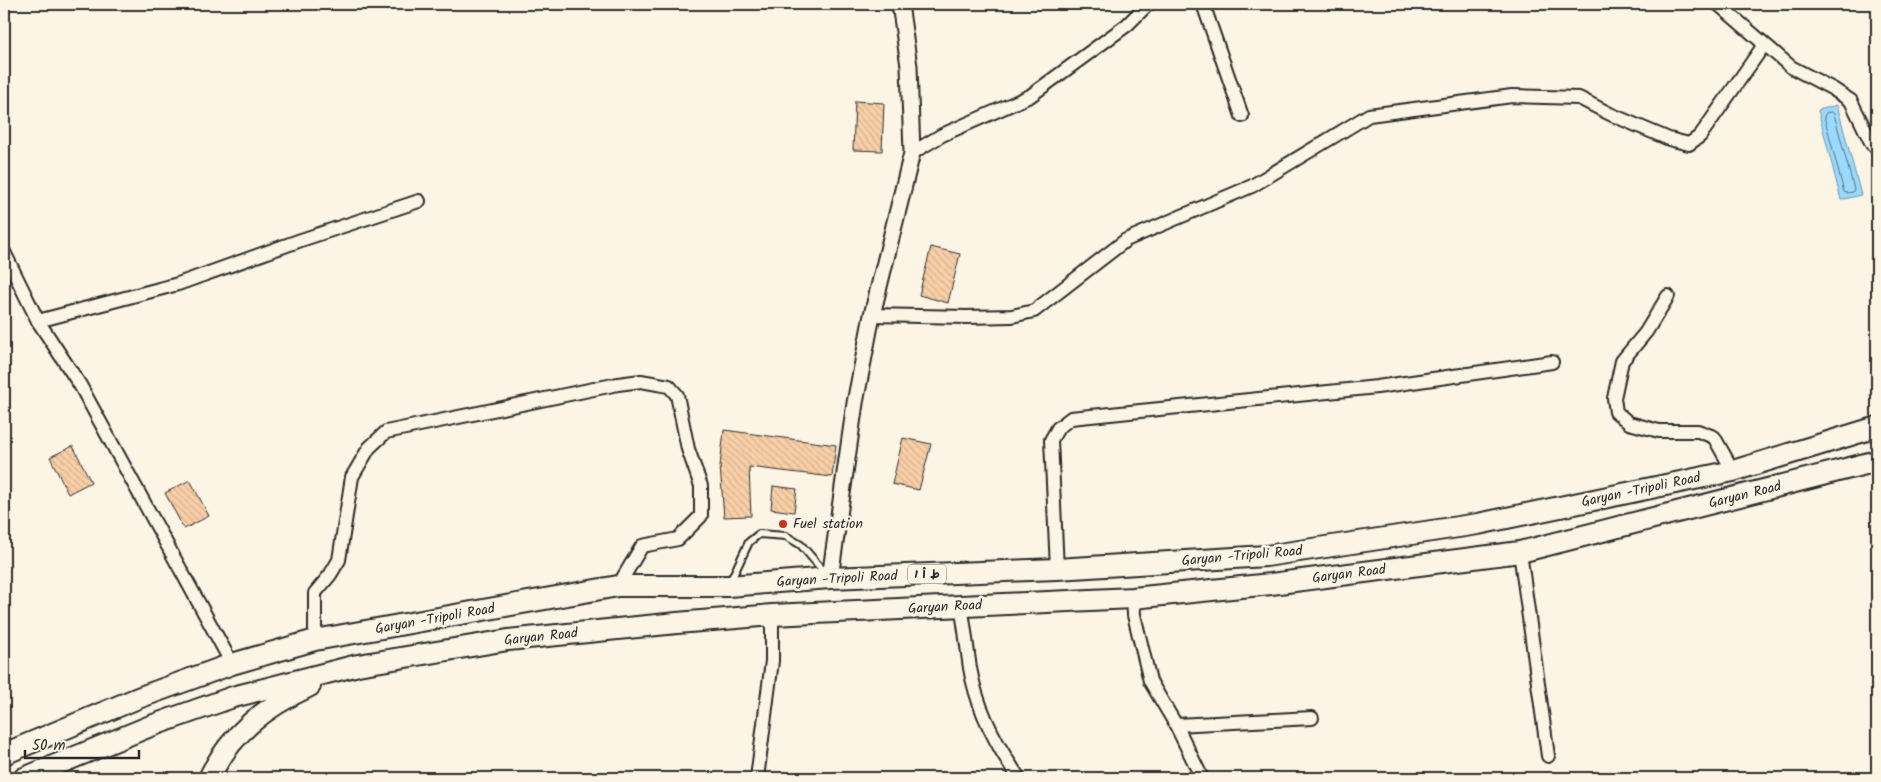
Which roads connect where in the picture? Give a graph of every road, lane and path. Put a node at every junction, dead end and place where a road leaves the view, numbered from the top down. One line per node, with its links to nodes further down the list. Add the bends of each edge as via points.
1 (900, 4): 8 (street, via 908,66)
2 (1148, 4): 8 (street, via 1127,24 1030,96 942,134)
3 (1203, 4): 6 (street)
4 (1718, 4): 5 (street)
5 (1764, 45): 7 (street, via 1791,67 1851,101); 12 (street, via 1700,136 1689,144 1669,140 1579,98 1512,96 1369,115 1252,186 1126,240 1034,311 1012,316)
6 (1242, 116)
7 (1877, 148)
8 (912, 153): 12 (street)
9 (418, 201): 13 (street, via 178,284)
10 (4, 252): 13 (street)
11 (1668, 296): 17 (street, via 1646,332 1622,360 1614,398 1616,412 1629,423 1659,431 1698,432 1714,437)
12 (872, 315): 20 (street, via 855,404)
13 (38, 321): 27 (street, via 80,385)
14 (1552, 362): 19 (street, via 1378,387 1070,418 1058,428 1051,440)
15 (1870, 430): 17 (highway, Garyan -Tripoli Road / ط أ 1)
16 (1876, 461): 18 (highway, Garyan Road)
17 (1733, 471): 19 (highway, Garyan -Tripoli Road / ط أ 1, via 1478,524 1266,556)
18 (1520, 552): 23 (highway, Garyan Road, via 1272,584); 32 (street)
19 (1057, 569): 20 (highway, Garyan -Tripoli Road / ط أ 1)
20 (830, 578): 22 (highway, Garyan -Tripoli Road / ط أ 1); 22 (lane, via 801,545 786,536 759,534 749,542)
21 (618, 586): 22 (highway, Garyan -Tripoli Road / ط أ 1); 26 (highway, Garyan -Tripoli Road / ط أ 1); 26 (street, via 642,546 678,539 701,516 701,486 688,449 676,395 669,386 641,381 618,384 386,432 369,448 352,477 339,560 315,593)
22 (728, 586)
23 (1133, 598): 24 (highway, Garyan Road); 30 (street, via 1150,681)
24 (962, 606): 25 (highway, Garyan Road); 36 (street, via 970,669 982,710 995,741)
25 (772, 615): 28 (highway, Garyan Road, via 508,640); 35 (street, via 772,661)
26 (315, 640): 27 (highway, Garyan -Tripoli Road / ط أ 1)
27 (232, 664): 31 (highway, Garyan -Tripoli Road / ط أ 1, via 138,698)
28 (358, 665): 33 (highway, Garyan Road, via 233,697 148,727); 34 (highway, via 264,711 224,751)
29 (1312, 718): 30 (street)
30 (1176, 725): 37 (street)
31 (4, 754)
32 (1548, 756)
33 (24, 778)
34 (209, 778)
35 (757, 778)
36 (1019, 778)
37 (1202, 778)

